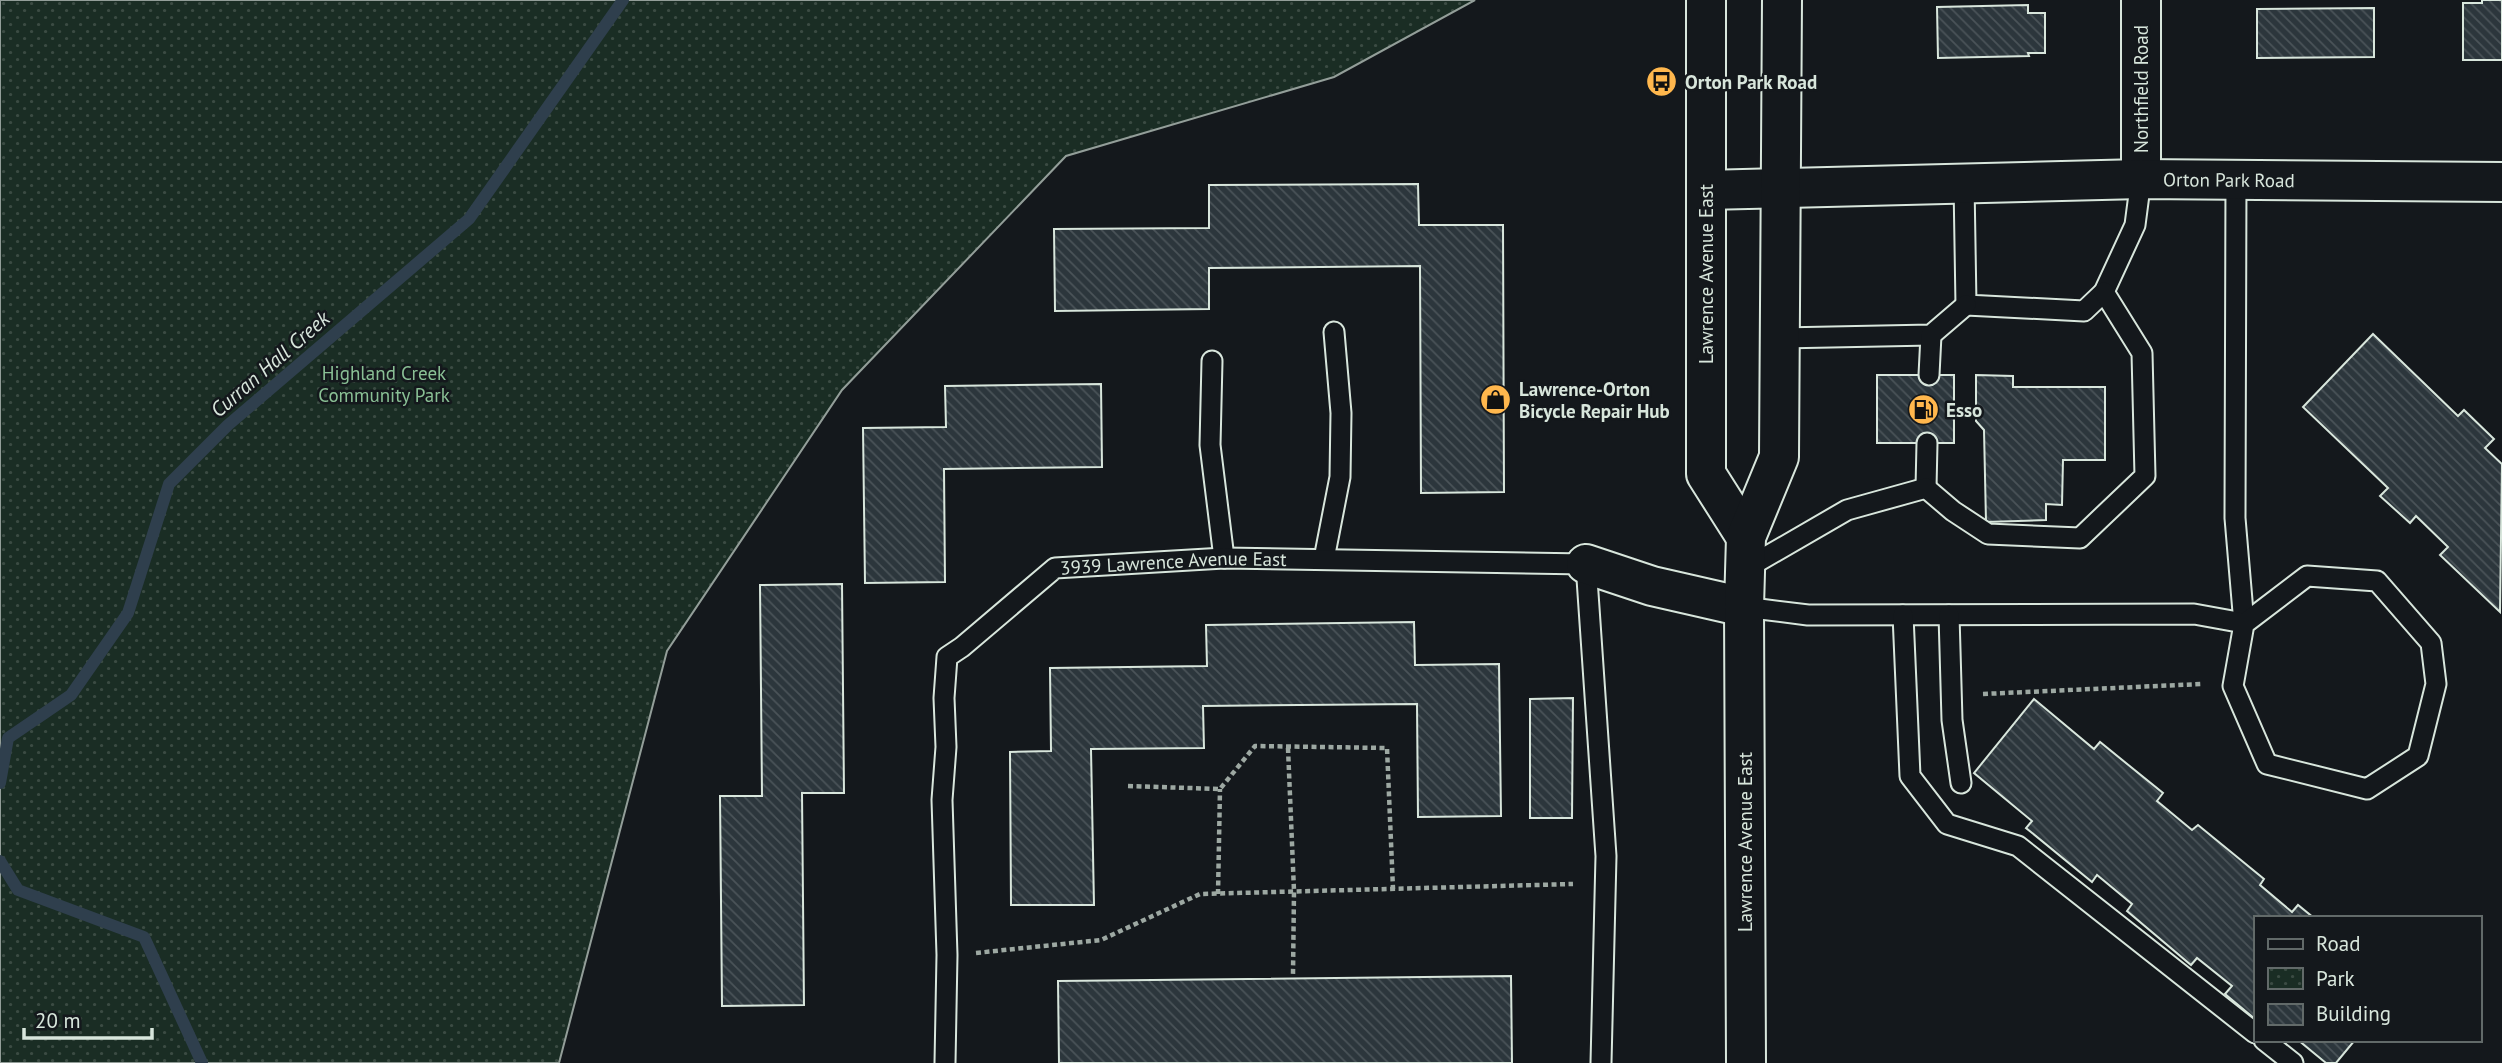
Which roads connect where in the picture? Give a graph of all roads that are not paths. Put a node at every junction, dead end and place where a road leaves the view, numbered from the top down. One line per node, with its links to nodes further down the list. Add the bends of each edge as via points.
1 (1706, 0): 9 (main road, Lawrence Avenue East)
2 (1782, 0): 8 (main road, Lawrence Avenue East)
3 (2141, 0): 4 (main road, Northfield Road)
4 (2141, 179): 5 (main road, Orton Park Road); 6 (main road, Orton Park Road); 10 (lane, via 2135,225)
5 (2236, 179): 7 (main road, Orton Park Road); 26 (lane, via 2235,518)
6 (1964, 183): 8 (main road, Orton Park Road); 11 (lane)
7 (2502, 183)
8 (1780, 188): 9 (main road, Orton Park Road); 14 (main road, Lawrence Avenue East)
9 (1706, 190): 19 (main road, Lawrence Avenue East, via 1706,474)
10 (2104, 292): 11 (lane, via 2084,312); 18 (lane, via 2142,353 2145,476 2080,538 1988,534)
11 (1966, 305): 13 (lane)
12 (1334, 332): 21 (lane, via 1341,412 1340,477)
13 (1931, 335): 14 (lane); 16 (lane)
14 (1781, 338): 19 (main road, Lawrence Avenue East, via 1779,457)
15 (1212, 360): 20 (lane, via 1210,445)
16 (1929, 375)
17 (1927, 443): 18 (lane)
18 (1926, 488): 19 (lane, via 1847,510)
19 (1745, 553): 23 (main road, Lawrence Avenue East)
20 (1224, 558): 21 (lane, 3939 Lawrence Avenue East); 30 (lane, 3939 Lawrence Avenue East, via 1055,568 947,657 942,800)
21 (1324, 559): 22 (lane, 3939 Lawrence Avenue East)
22 (1586, 565): 23 (main road, 3939 Lawrence Avenue East); 31 (lane, via 1606,856)
23 (1744, 607): 24 (lane, via 1808,615); 32 (main road, Lawrence Avenue East)
24 (1903, 615): 25 (lane); 28 (lane, via 1910,776 1947,824 2018,846)
25 (1949, 615): 26 (lane, via 2193,614); 27 (lane, via 1952,720)
26 (2244, 624): 26 (lane, via 2233,687 2267,764 2367,789 2418,756 2437,684 2431,643 2377,582 2307,576)
27 (1961, 783)
28 (2254, 1032)
29 (2267, 1042): 33 (lane)
30 (945, 1063)
31 (1601, 1063)
32 (1746, 1063)
33 (2293, 1063)

